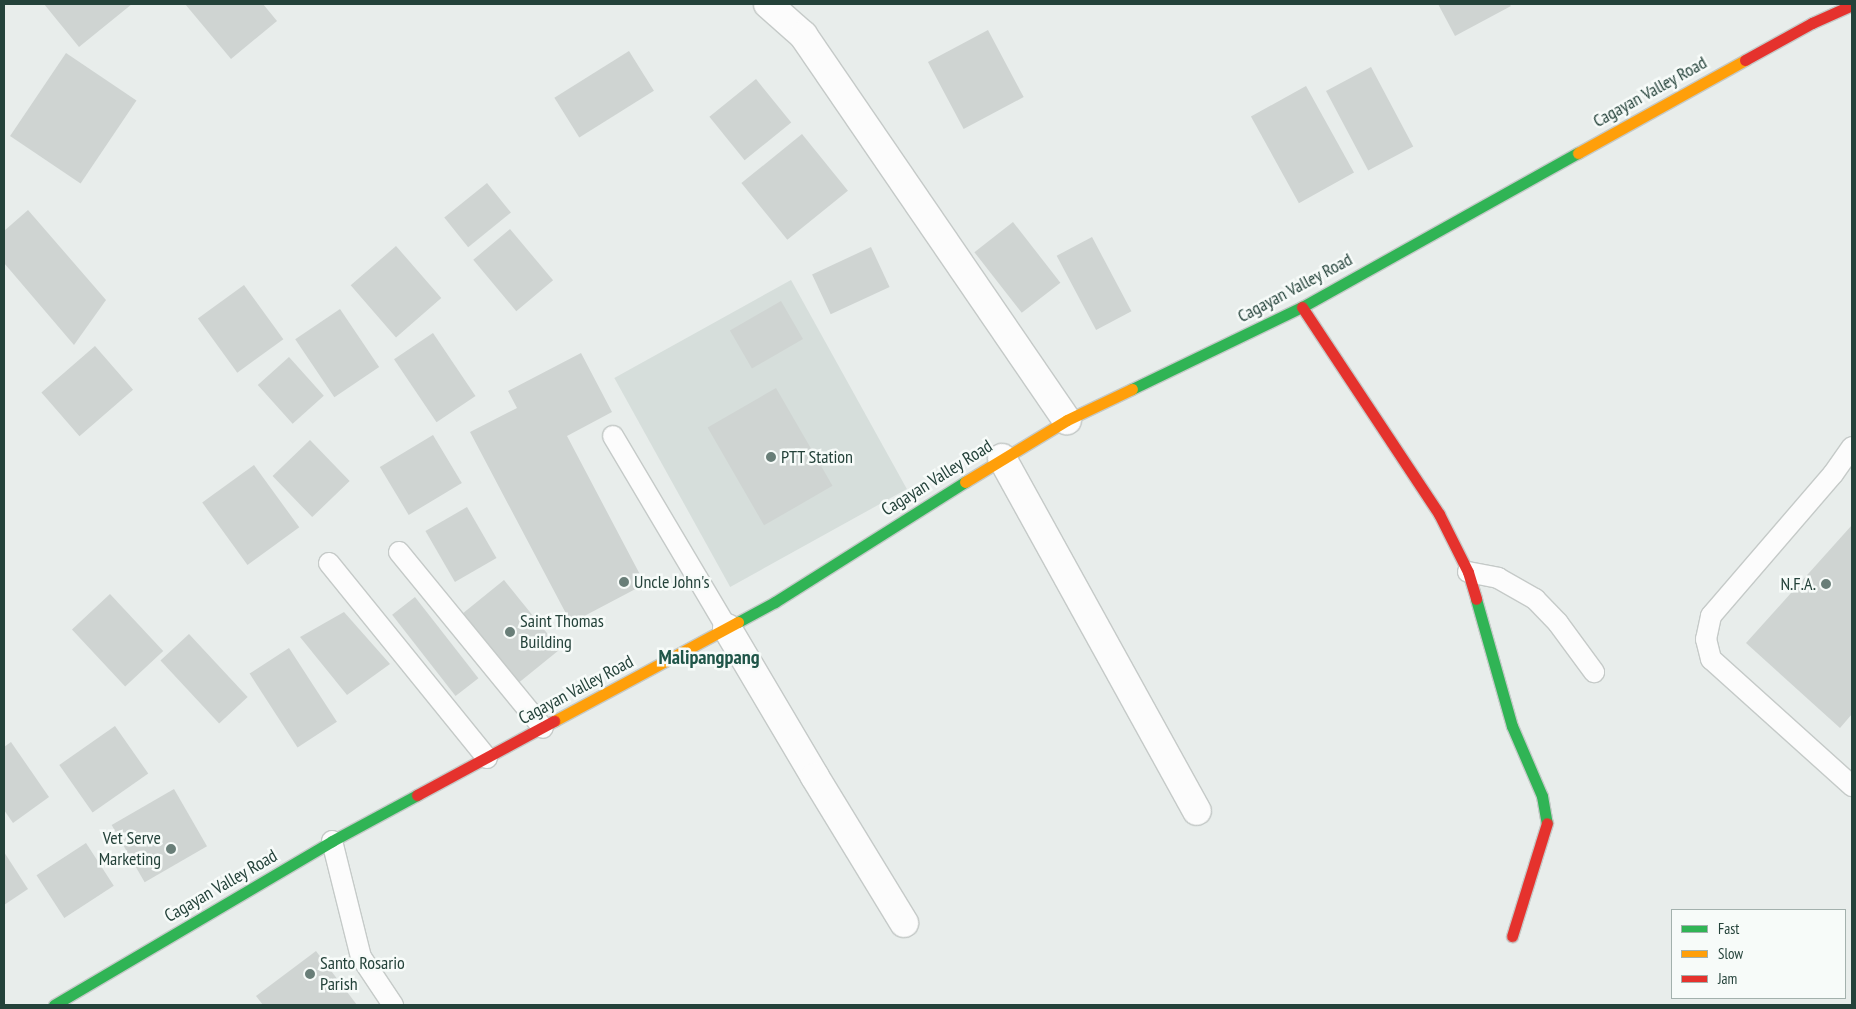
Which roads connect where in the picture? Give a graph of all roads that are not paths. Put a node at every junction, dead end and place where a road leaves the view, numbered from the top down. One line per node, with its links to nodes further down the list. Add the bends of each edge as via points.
1 (768, 4): 4 (street, via 803,35)
2 (1852, 5): 3 (main road, Cagayan Valley Road, via 1812,23)
3 (1302, 307): 4 (main road, Cagayan Valley Road); 10 (main road, via 1439,514)
4 (1067, 420): 7 (main road, Cagayan Valley Road)
5 (614, 436): 11 (lane)
6 (1852, 448): 15 (lane, via 1711,616 1706,639 1711,659)
7 (1002, 458): 11 (main road, Cagayan Valley Road, via 775,602); 16 (street)
8 (399, 552): 13 (lane)
9 (329, 563): 14 (lane)
10 (1468, 572): 12 (lane, via 1498,578 1535,599 1558,623); 19 (main road, via 1512,726 1542,796 1548,826)
11 (727, 628): 13 (main road, Cagayan Valley Road); 18 (street)
12 (1594, 672)
13 (542, 728): 14 (main road, Cagayan Valley Road)
14 (487, 758): 17 (main road, Cagayan Valley Road)
15 (1852, 786)
16 (1197, 811)
17 (332, 841): 20 (main road, Cagayan Valley Road); 21 (lane, via 361,957)
18 (904, 923)
19 (1512, 936)
20 (54, 1005)
21 (393, 1005)

